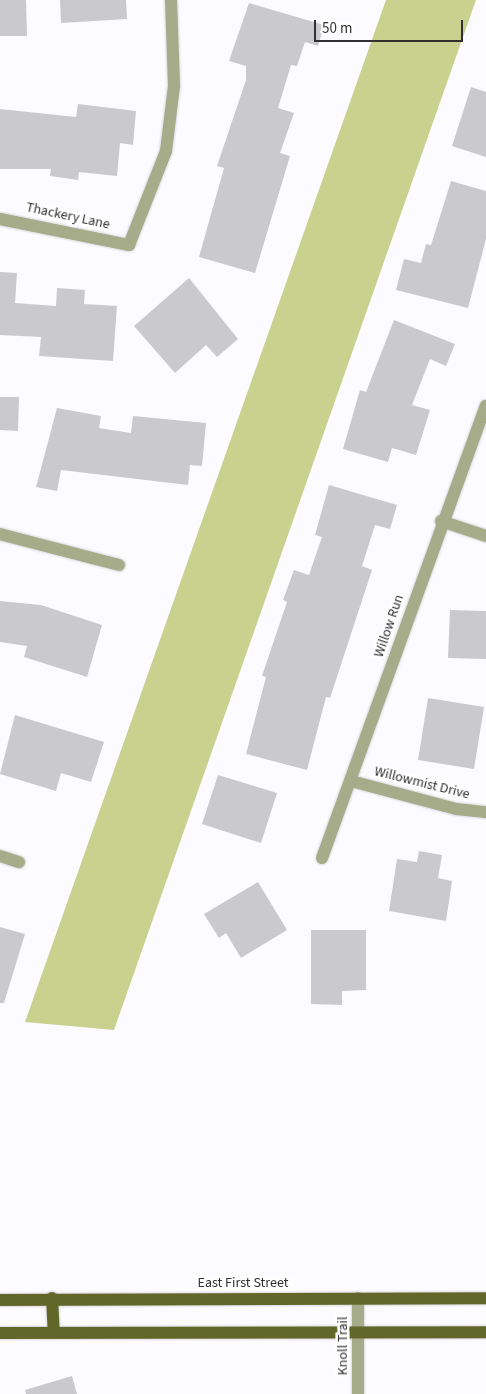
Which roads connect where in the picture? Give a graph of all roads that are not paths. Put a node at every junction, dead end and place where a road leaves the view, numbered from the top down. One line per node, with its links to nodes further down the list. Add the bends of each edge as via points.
1 (171, 0): 2 (street, Thackery Lane, via 174,86 166,150 129,245)
2 (0, 219)
3 (486, 406): 4 (street, Willow Run)
4 (441, 521): 6 (street); 8 (street, Willow Run)
5 (0, 534): 7 (street)
6 (486, 536)
7 (119, 565)
8 (351, 781): 9 (street, Willowmist Drive, via 456,809); 11 (street, Willow Run)
9 (486, 812)
10 (0, 856): 12 (street)
11 (322, 858)
12 (19, 862)
13 (52, 1298): 14 (main road, East First Street); 16 (main road, East First Street); 17 (main road)
14 (358, 1298): 15 (main road, East First Street); 18 (street, Knoll Trail)
15 (486, 1298)
16 (0, 1300)
17 (54, 1331): 18 (main road); 20 (main road)
18 (358, 1332): 19 (main road); 21 (street, Knoll Trail)
19 (486, 1332)
20 (0, 1333)
21 (358, 1394)

